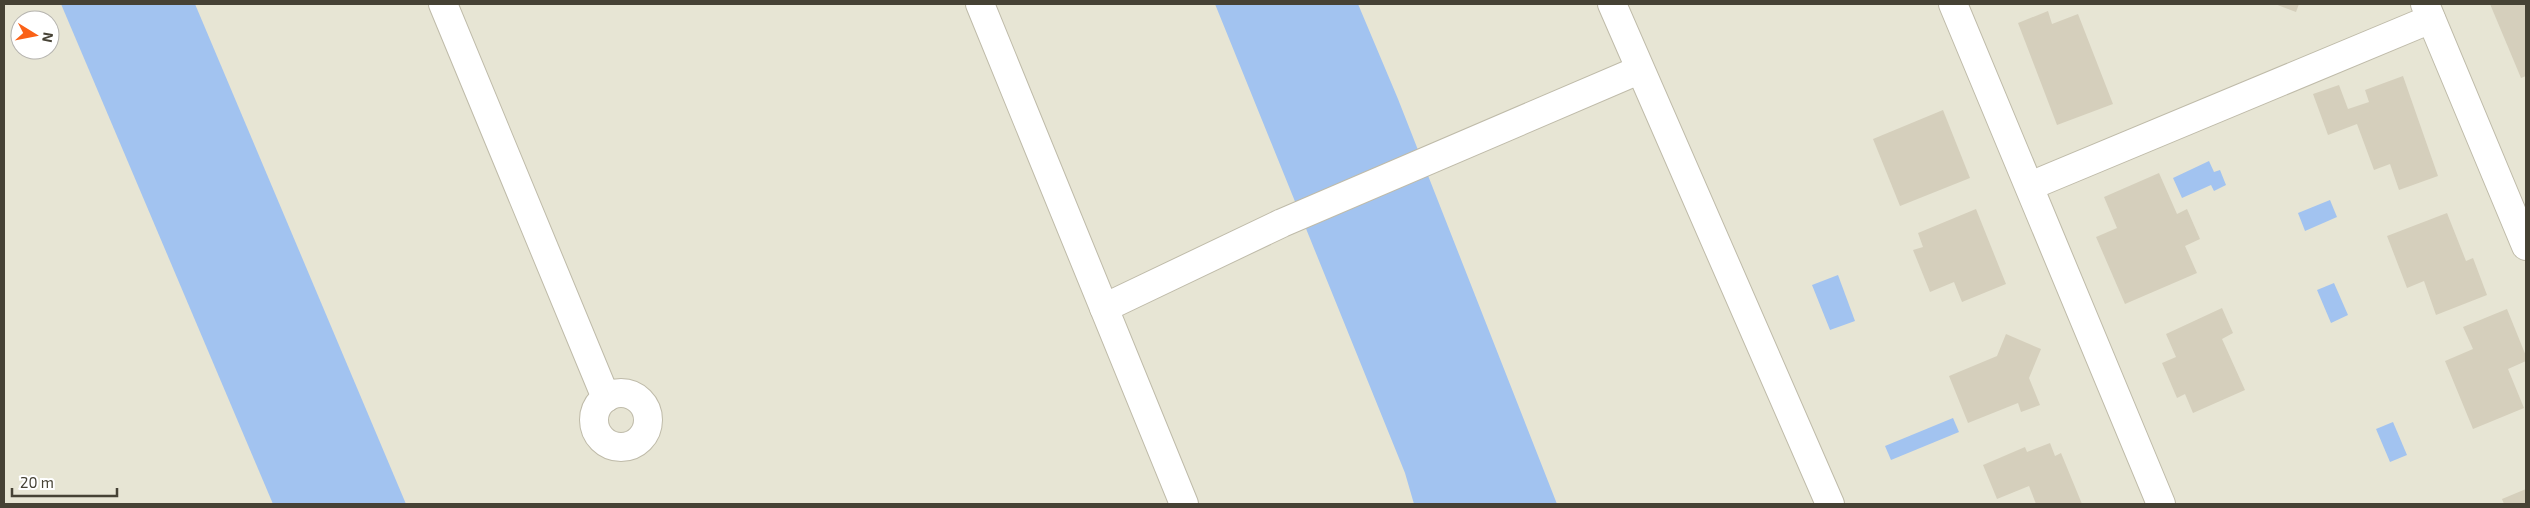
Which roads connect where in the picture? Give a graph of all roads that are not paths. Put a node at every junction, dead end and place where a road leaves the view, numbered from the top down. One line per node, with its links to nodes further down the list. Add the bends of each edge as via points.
1 (443, 4): 10 (street)
2 (980, 4): 9 (street)
3 (1612, 4): 6 (street)
4 (1953, 4): 7 (street)
5 (2428, 11): 7 (street); 8 (street)
6 (1639, 70): 9 (street, via 1282,223); 12 (street)
7 (2030, 186): 13 (street)
8 (2526, 246)
9 (1104, 308): 11 (street)
10 (606, 398)
11 (1184, 504)
12 (1830, 504)
13 (2161, 504)

